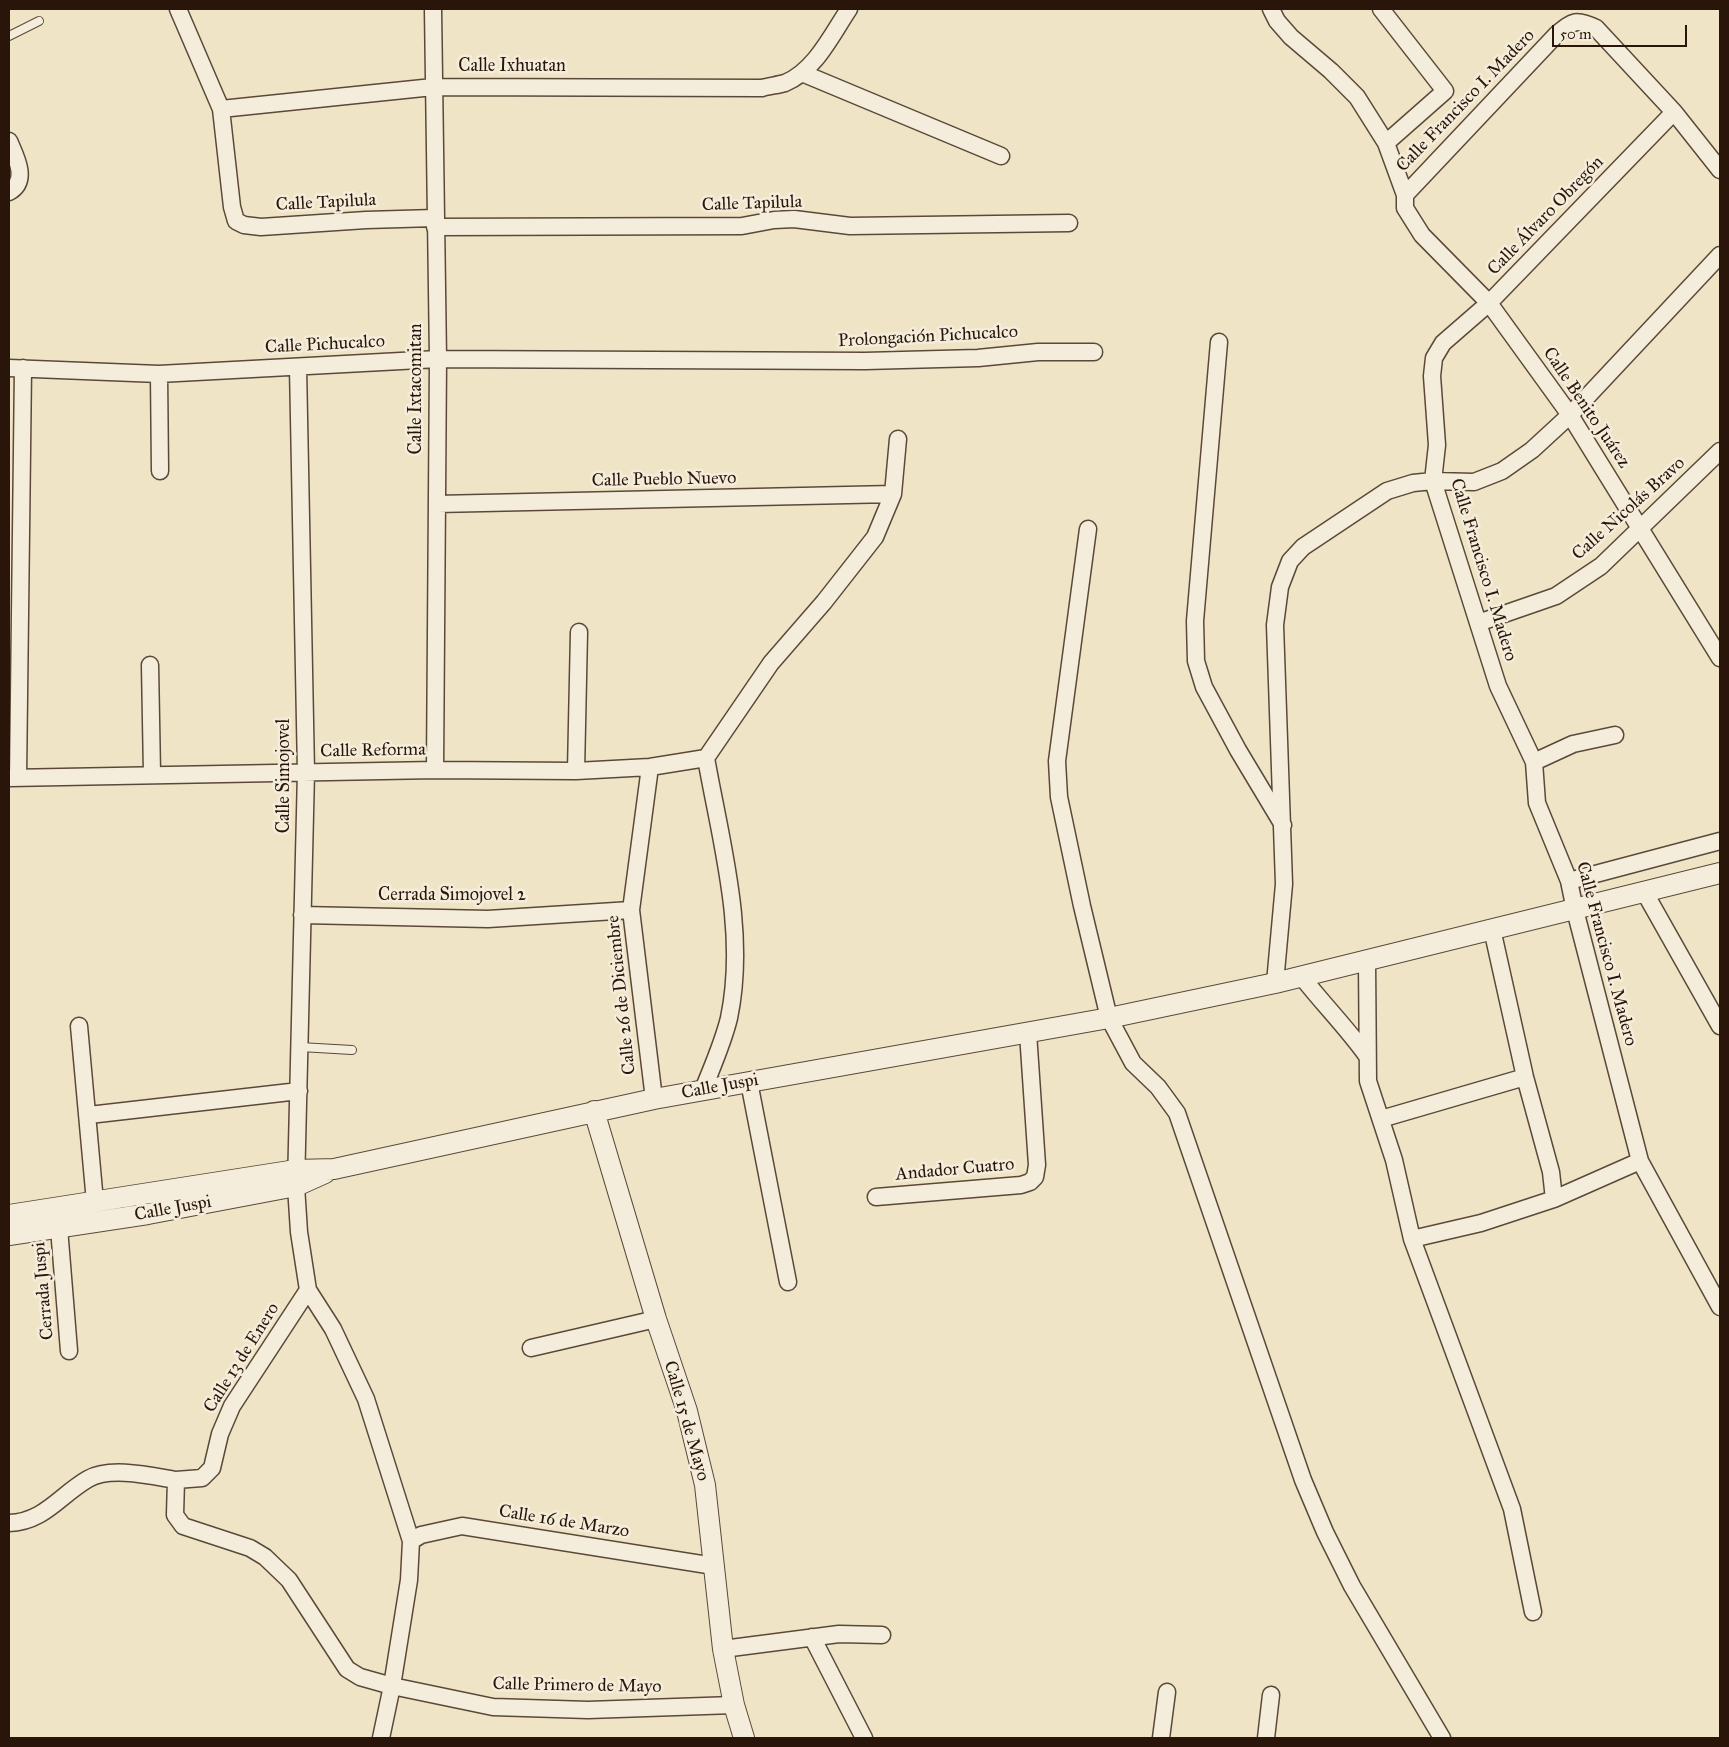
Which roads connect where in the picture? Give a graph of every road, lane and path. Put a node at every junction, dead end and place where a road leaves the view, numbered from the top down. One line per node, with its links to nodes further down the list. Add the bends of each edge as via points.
1 (178, 9): 10 (street)
2 (433, 9): 9 (street, Calle Ixtacomitan)
3 (849, 9): 8 (street, via 822,50)
4 (1272, 9): 13 (street, Calle Benito Juárez, via 1291,38 1357,97)
5 (1381, 9): 13 (street, via 1445,91)
6 (39, 21): 7 (lane)
7 (9, 36)
8 (802, 73): 9 (street, Calle Ixhuatan, via 762,88); 14 (street)
9 (433, 87): 10 (street, Calle Ixhuatan); 18 (street, Calle Ixtacomitan)
10 (221, 109): 18 (street, Calle Tapilula, via 236,221 261,227 366,220)
11 (1674, 112): 15 (street); 17 (street, Calle Francisco I. Madero, via 1596,28 1582,21 1571,23); 21 (street, Calle Álvaro Obregón)
12 (9, 141): 16 (street, via 18,163 20,179)
13 (1386, 144): 17 (street, Calle Benito Juárez)
14 (1001, 156)
15 (1720, 170)
16 (12, 190)
17 (1405, 195): 21 (street, Calle Benito Juárez, via 1405,208 1422,234)
18 (435, 222): 19 (street, Calle Tapilula, via 742,226 794,219 850,226); 25 (street, Calle Ixtacomitan)
19 (1069, 223)
20 (1720, 255): 30 (street)
21 (1490, 303): 23 (street, Calle Álvaro Obregón); 30 (street, Calle Benito Juárez)
22 (1219, 342): 52 (street, via 1197,602 1196,661 1204,687)
23 (1443, 343): 34 (street, Calle Francisco I. Madero, via 1434,358 1432,376 1437,445)
24 (1094, 352): 26 (street, Prolongación Pichucalco)
25 (438, 359): 26 (street, Calle Pichucalco); 27 (street, Calle Pichucalco); 36 (street, Calle Ixtacomitan)
26 (764, 362)
27 (298, 367): 29 (street, Calle Pichucalco); 49 (street, Calle Simojovel)
28 (16, 368): 29 (street, Calle Pichucalco); 51 (street)
29 (159, 374): 33 (street)
30 (1570, 415): 34 (street, via 1532,450 1502,471 1474,482); 37 (street, Calle Benito Juárez)
31 (898, 439): 35 (street)
32 (1720, 452): 37 (street, Calle Nicolás Bravo)
33 (160, 471)
34 (1433, 481): 39 (street, Calle Francisco I. Madero); 52 (street, via 1413,483 1387,492 1303,547 1290,561 1280,587 1275,625)
35 (893, 494): 36 (street, Calle Pueblo Nuevo); 44 (street, via 875,537 771,663)
36 (437, 504): 47 (street, Calle Ixtacomitan)
37 (1640, 528): 39 (street, Calle Nicolás Bravo, via 1601,566 1556,596); 41 (street, Calle Benito Juárez)
38 (1088, 529): 64 (street, via 1057,761 1059,797)
39 (1478, 623): 45 (street, Calle Francisco I. Madero, via 1498,686)
40 (579, 632): 48 (street)
41 (1720, 658)
42 (150, 665): 50 (street)
43 (1615, 735): 45 (street, via 1573,744)
44 (706, 758): 46 (street, Calle Reforma); 74 (street, via 736,937 728,1018)
45 (1534, 762): 55 (street, Calle Francisco I. Madero, via 1537,803)
46 (650, 767): 48 (street, Calle Reforma); 57 (street, Calle 26 de Diciembre)
47 (435, 770): 48 (street, Calle Reforma); 49 (street, Calle Reforma)
48 (576, 771)
49 (306, 772): 50 (street, Calle Reforma); 59 (street, Calle Simojovel)
50 (152, 774): 51 (street, Calle Reforma)
51 (13, 778)
52 (1284, 827): 63 (street, via 1284,884)
53 (1720, 841): 55 (street)
54 (1720, 873): 56 (street, Calle Juspi)
55 (1569, 881): 58 (street, Calle Francisco I. Madero)
56 (1645, 893): 58 (street, Calle Juspi); 66 (street)
57 (632, 910): 59 (street, Cerrada Simojovel 2, via 488,919); 75 (street, Calle 26 de Diciembre)
58 (1575, 910): 60 (street, Calle Juspi); 79 (street, Calle Francisco I. Madero)
59 (302, 915): 68 (street, Calle Simojovel)
60 (1492, 929): 61 (street, Calle Juspi); 71 (street)
61 (1367, 962): 62 (street, Calle Juspi); 70 (street)
62 (1302, 977): 63 (street, Calle Juspi); 70 (street)
63 (1275, 983): 64 (street, Calle Juspi)
64 (1110, 1018): 67 (street, Calle Juspi); 111 (street, via 1132,1063 1158,1087 1177,1114 1325,1532 1352,1586)
65 (79, 1026): 77 (street)
66 (1720, 1026)
67 (1028, 1032): 72 (street, Calle Juspi); 81 (street, Andador Cuatro, via 1035,1177 1021,1185)
68 (300, 1047): 69 (lane); 73 (street, Calle Simojovel)
69 (352, 1050)
70 (1367, 1056): 78 (street, via 1368,1081)
71 (1525, 1078): 78 (street); 82 (street, via 1551,1172)
72 (749, 1082): 74 (street, Calle Juspi); 88 (street)
73 (299, 1090): 77 (street); 80 (street, Calle Simojovel)
74 (703, 1090): 75 (street, Calle Juspi)
75 (654, 1099): 76 (street, Calle Juspi)
76 (594, 1111): 80 (street, Calle Juspi); 91 (street, Calle 15 de Mayo)
77 (88, 1114): 83 (street)
78 (1381, 1119): 87 (street)
79 (1640, 1161): 82 (street); 90 (street, Calle Francisco I. Madero)
80 (296, 1178): 83 (street, Calle Juspi); 85 (street, Calle Juspi); 89 (street, Calle Simojovel, via 299,1232)
81 (876, 1197)
82 (1554, 1199): 87 (street, via 1481,1223)
83 (95, 1202): 84 (street, Calle Juspi)
84 (9, 1215)
85 (59, 1228): 86 (street, Calle Juspi); 93 (street, Cerrada Juspi)
86 (9, 1235)
87 (1412, 1239): 98 (street, via 1512,1509)
88 (788, 1282)
89 (308, 1290): 94 (street, Calle 13 de Enero, via 232,1406 220,1434 212,1468 202,1478); 96 (street, via 333,1329 366,1399)
90 (1720, 1307)
91 (656, 1319): 92 (street); 97 (street, Calle 15 de Mayo, via 687,1411 705,1485)
92 (531, 1348)
93 (69, 1351)
94 (176, 1480): 95 (street, Calle 13 de Enero, via 107,1473 89,1478 45,1513 23,1522); 102 (street, Calle Primero de Mayo, via 175,1515 183,1526 250,1548 265,1557 289,1580 347,1669 360,1677)
95 (9, 1523)
96 (411, 1541): 97 (street, Calle 16 de Marzo, via 421,1535 462,1526); 102 (street, via 409,1580)
97 (714, 1566): 101 (street, Calle 15 de Mayo)
98 (1533, 1612)
99 (882, 1635): 100 (street)
100 (812, 1637): 101 (street); 108 (street)
101 (723, 1649): 105 (street, Calle 15 de Mayo)
102 (392, 1686): 105 (street, Calle Primero de Mayo, via 493,1707 588,1710); 106 (street)
103 (1167, 1692): 109 (street)
104 (1271, 1695): 110 (street)
105 (734, 1705): 107 (street, Calle 15 de Mayo)
106 (381, 1738)
107 (744, 1738)
108 (864, 1738)
109 (1161, 1738)
110 (1266, 1738)
111 (1442, 1738)

